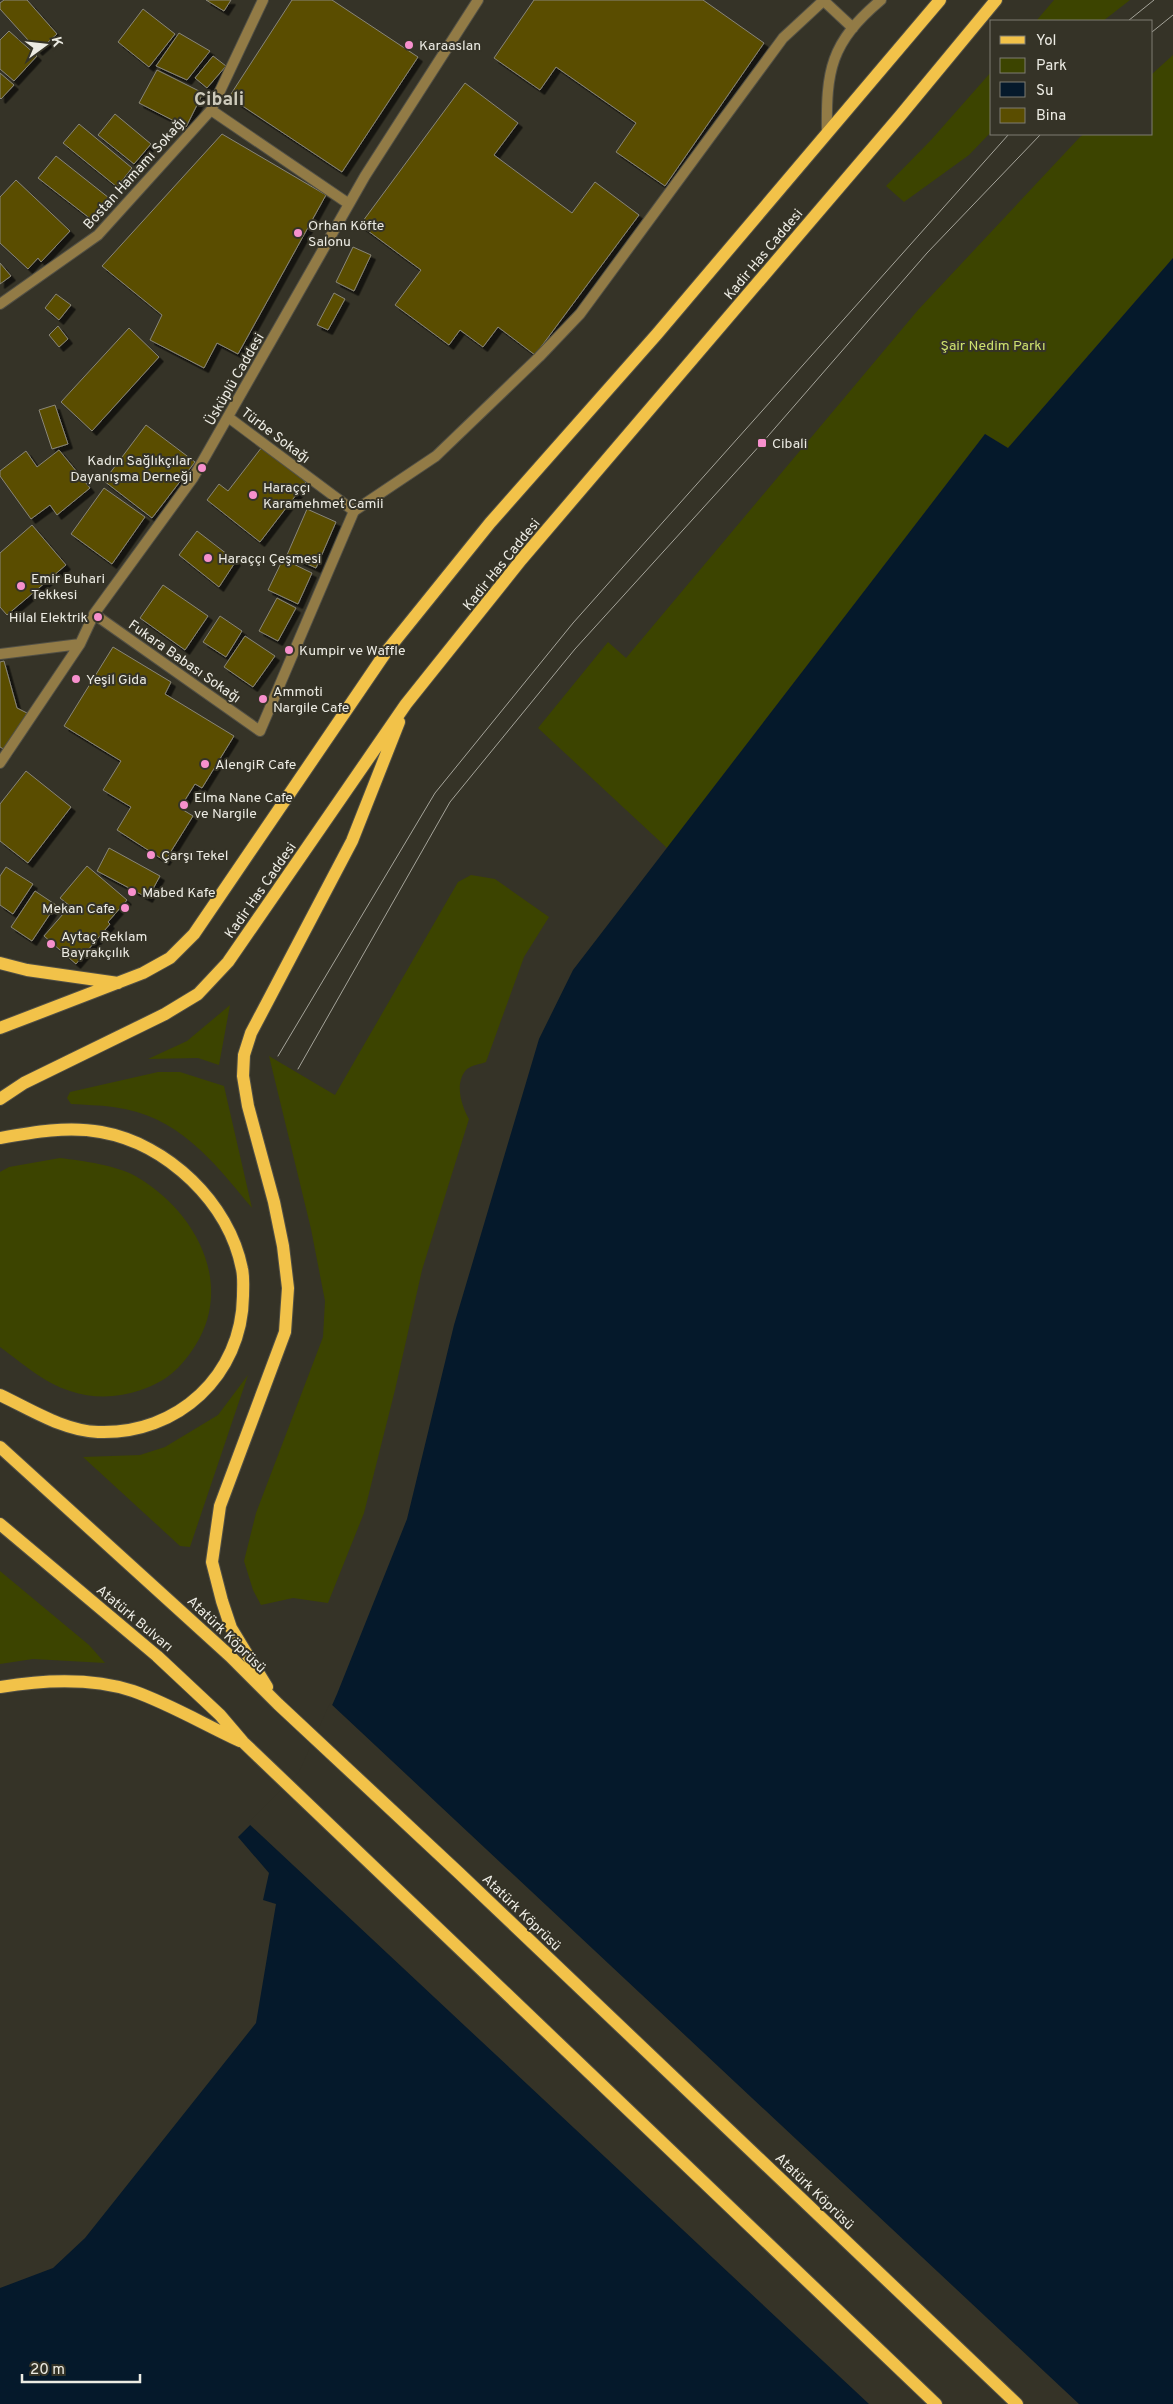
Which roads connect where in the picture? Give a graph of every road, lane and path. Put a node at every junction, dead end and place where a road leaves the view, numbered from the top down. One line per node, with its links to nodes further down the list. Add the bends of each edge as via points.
1 (263, 0): 8 (street, Bostan Hamamı Sokağı)
2 (478, 0): 10 (street, Üsküplü Caddesi)
3 (824, 0): 7 (street); 13 (street, via 783,38 580,314 436,456)
4 (881, 0): 7 (street)
5 (940, 0): 9 (main road, Kadir Has Caddesi)
6 (996, 0): 17 (main road, Kadir Has Caddesi, via 521,560)
7 (852, 28): 9 (street, via 833,58 826,93)
8 (211, 110): 10 (street); 11 (street, Bostan Hamamı Sokağı, via 98,235)
9 (827, 134): 20 (main road, Kadir Has Caddesi, via 490,523 386,652 194,934 170,958)
10 (350, 204): 12 (street, Üsküplü Caddesi)
11 (0, 304)
12 (228, 417): 13 (street, Türbe Sokağı); 14 (street, Üsküplü Caddesi, via 193,478)
13 (354, 511): 14 (street, Fukara Babası Sokağı, via 260,732)
14 (94, 614): 15 (street, Üsküplü Caddesi)
15 (80, 644): 16 (street); 18 (street, Üsküplü Caddesi)
16 (0, 654)
17 (406, 704): 22 (main road, Kadir Has Caddesi, via 228,962 198,994 165,1014 24,1083); 28 (main road, via 352,841 251,1033 244,1055 243,1076 248,1106 283,1246 288,1288 286,1332 220,1506 212,1562 232,1628)
18 (0, 763)
19 (0, 963): 20 (main road)
20 (120, 984): 21 (main road, Kadir Has Caddesi)
21 (0, 1028)
22 (0, 1099)
23 (0, 1138): 24 (main road, via 44,1130 101,1132 141,1143 175,1166 207,1196 230,1230 243,1270 242,1312 236,1344 217,1378 190,1404 161,1421 122,1431 73,1429)
24 (0, 1395)
25 (0, 1447): 28 (main road, Atatürk Köprüsü)
26 (0, 1524): 29 (main road, Atatürk Bulvarı, via 157,1656 220,1715)
27 (0, 1687): 29 (main road, via 63,1681 108,1684 163,1703)
28 (278, 1704): 31 (main road, Atatürk Köprüsü)
29 (243, 1742): 30 (main road)
30 (936, 2404)
31 (1017, 2404)

